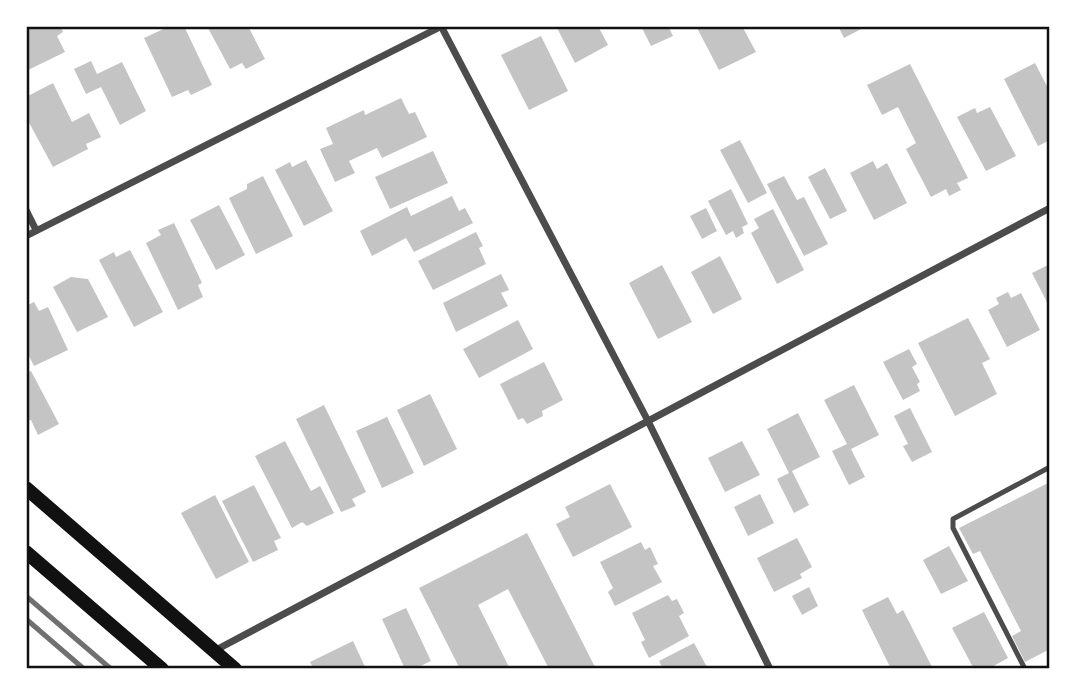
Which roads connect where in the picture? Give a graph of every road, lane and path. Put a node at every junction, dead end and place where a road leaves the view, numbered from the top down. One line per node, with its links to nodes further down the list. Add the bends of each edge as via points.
1 (441, 26): 4 (street); 6 (street)
2 (1050, 208): 6 (street)
3 (26, 210): 4 (street)
4 (36, 230): 5 (street)
5 (26, 236)
6 (648, 421): 10 (street); 13 (street)
7 (1050, 467): 14 (lane, via 953,519 953,528)
8 (26, 488): 10 (main road)
9 (26, 552): 11 (main road)
10 (214, 651): 12 (main road)
11 (162, 669)
12 (235, 669)
13 (770, 669)
14 (1026, 669)

